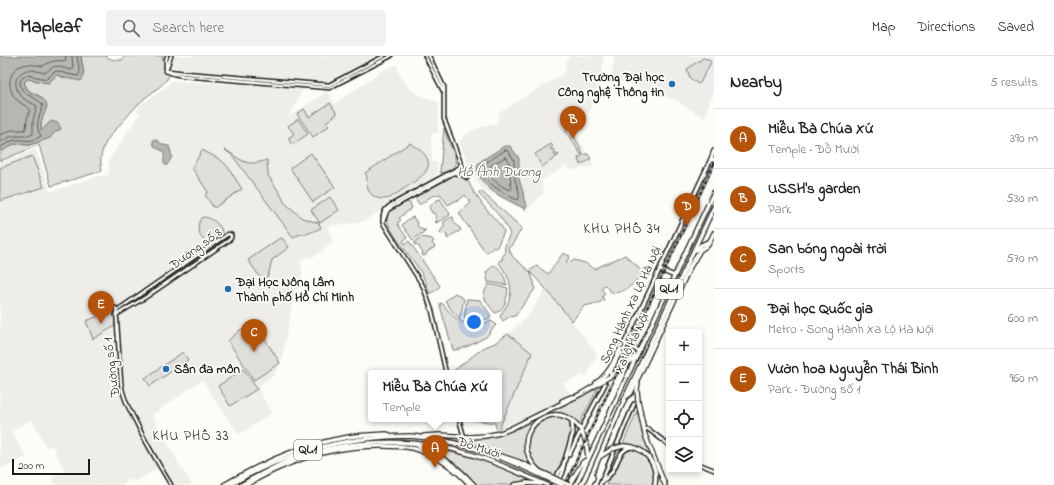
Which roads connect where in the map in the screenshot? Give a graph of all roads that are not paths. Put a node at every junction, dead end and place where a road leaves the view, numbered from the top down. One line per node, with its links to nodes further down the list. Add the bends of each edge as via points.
1 (167, 56): 7 (street)
2 (171, 56): 7 (street)
3 (384, 56): 7 (street, via 328,85)
4 (391, 56): 7 (street, via 329,88 184,76)
5 (425, 56): 8 (street)
6 (429, 56): 8 (street, via 444,87)
7 (166, 71)
8 (443, 92): 11 (street, via 444,119)
9 (714, 151): 10 (main road)
10 (712, 159): 21 (main road, Song Hành Xa Lộ Hà Nội)
11 (462, 166): 12 (street); 14 (street)
12 (454, 173): 13 (street); 14 (street)
13 (467, 178)
14 (439, 179): 34 (street, via 389,209 382,223 423,286 432,311)
15 (714, 192): 23 (main road, Xa lộ Hà Nội / QL.1)
16 (714, 207): 19 (main road, Xa lộ Hà Nội / QL.1)
17 (714, 233): 18 (main road, Xa lộ Hà Nội / QL.1)
18 (710, 241): 19 (main road, via 701,245); 20 (main road, Xa lộ Hà Nội / QL.1)
19 (692, 254): 20 (main road, Xa lộ Hà Nội / QL.1)
20 (688, 267): 29 (main road, Xa lộ Hà Nội / QL.1); 30 (main road, Xa lộ Hà Nội / QL.1)
21 (660, 270): 23 (main road); 31 (main road, Song Hành Xa Lộ Hà Nội)
22 (172, 274): 24 (street); 24 (street, Đường số 8, via 228,234 231,235 231,238); 25 (street, Đường số 8)
23 (675, 276): 32 (main road, Xa lộ Hà Nội / QL.1)
24 (174, 278): 26 (street, Đường số 8)
25 (143, 294): 26 (street); 27 (street, Đường số 8)
26 (146, 297): 28 (street, Đường số 8)
27 (116, 310): 28 (street, Đường số 1)
28 (116, 315): 63 (street, Đường số 1, via 123,395)
29 (658, 335): 30 (main road); 36 (main road, Xa lộ Hà Nội / QL.1)
30 (652, 340): 33 (main road, Xa lộ Hà Nội / QL.1)
31 (625, 344): 32 (main road); 35 (main road, Song Hành Xa Lộ Hà Nội); 38 (main road, via 619,349 604,376)
32 (638, 353): 38 (main road, QL.1, via 614,374); 56 (main road, Xa lộ Hà Nội)
33 (640, 367): 36 (main road); 39 (main road, Xa lộ Hà Nội / QL.1)
34 (445, 370)
35 (610, 373)
36 (638, 377): 39 (main road, Xa lộ Hà Nội / QL.1, via 631,393); 44 (main road, via 639,409)
37 (605, 384): 43 (main road, Song Hành Xa Lộ Hà Nội)
38 (591, 388): 49 (main road, QL.1, via 505,431 485,436)
39 (626, 396): 55 (main road, Xa lộ Hà Nội / QL.1)
40 (634, 404): 62 (main road)
41 (572, 420): 56 (main road, via 584,438); 58 (main road, via 573,433); 60 (main road, via 564,416 549,416 536,423 530,431 526,444 528,454)
42 (460, 422): 49 (street)
43 (582, 428)
44 (644, 429): 51 (street, via 648,429); 80 (main road)
45 (580, 434): 58 (main road)
46 (393, 436): 47 (main road, Đỗ Mười / QL.1); 64 (main road, Đỗ Mười / QL.1, via 360,436 315,444 277,457); 65 (main road, Đỗ Mười / QL.1, via 352,440 309,450 276,461)
47 (412, 436): 48 (main road, QL.1); 61 (main road, Đỗ Mười / QL.1, via 466,446)
48 (424, 436): 49 (main road, QL.1); 60 (main road, Đỗ Mười / QL.1, via 471,446)
49 (464, 436)
50 (416, 443): 52 (main road, Đỗ Mười / QL.1, via 375,442); 69 (main road, via 452,464); 71 (main road, Đỗ Mười / QL.1, via 471,454 500,464)
51 (666, 443)
52 (337, 447): 54 (main road); 66 (main road, Đỗ Mười / QL.1, via 289,461)
53 (634, 447): 55 (main road, bridge, via 623,446); 62 (main road, via 623,451 611,474); 79 (main road, via 645,453 651,461 655,470)
54 (327, 452): 67 (main road, QL.1, via 285,465); 68 (main road, QL.1, via 358,446 399,446 418,450 451,466)
55 (600, 456): 77 (main road, Xa lộ Hà Nội / QL.1)
56 (588, 459): 75 (main road, Xa lộ Hà Nội, via 583,462); 76 (main road, Xa lộ Hà Nội)
57 (702, 465): 59 (street)
58 (563, 466): 72 (main road); 73 (main road)
59 (714, 470)
60 (540, 472): 61 (main road, Đỗ Mười / QL.1)
61 (549, 478): 74 (main road, QL.1, bridge); 75 (main road, QL.1, bridge)
62 (602, 481): 78 (main road)
63 (170, 485)
64 (224, 485)
65 (230, 485)
66 (241, 485)
67 (246, 485)
68 (470, 485)
69 (474, 485)
70 (514, 485): 71 (main road, QL.1)
71 (544, 485)
72 (553, 485)
73 (557, 485)
74 (562, 485)
75 (569, 485)
76 (576, 485)
77 (588, 485)
78 (600, 485)
79 (655, 485)
80 (666, 485)

